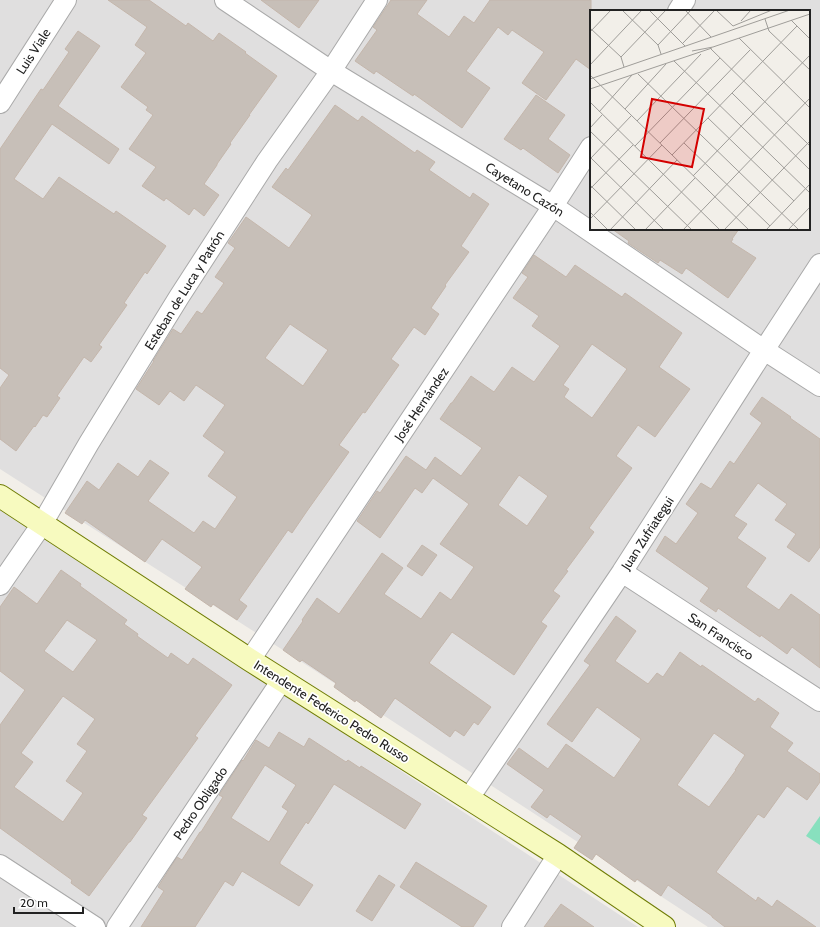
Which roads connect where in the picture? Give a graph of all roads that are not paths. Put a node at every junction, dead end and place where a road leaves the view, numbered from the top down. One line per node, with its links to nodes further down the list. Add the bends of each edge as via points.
1 (66, 0): 7 (street, Luis Viale)
2 (225, 0): 6 (street, Cayetano Cazón)
3 (376, 0): 6 (street, Esteban de Luca y Patrón)
4 (685, 0): 5 (street)
5 (679, 10)
6 (331, 71): 9 (street, Cayetano Cazón); 14 (street, Esteban de Luca y Patrón, via 267,161 179,297)
7 (0, 103)
8 (590, 149): 9 (street, José Hernández)
9 (553, 206): 11 (street, Cayetano Cazón); 17 (street, José Hernández)
10 (820, 264): 11 (street, Juan Zufriategui)
11 (764, 350): 12 (street, Cayetano Cazón); 15 (street, Juan Zufriategui)
12 (820, 386)
13 (0, 496): 14 (street, Intendente Federico Pedro Russo)
14 (42, 524): 16 (street, Esteban de Luca y Patrón); 17 (street, Intendente Federico Pedro Russo)
15 (622, 572): 19 (street, San Francisco); 20 (street, Juan Zufriategui)
16 (0, 585)
17 (250, 660): 18 (street, Intendente Federico Pedro Russo)
18 (282, 680): 20 (street, Intendente Federico Pedro Russo); 24 (street, Pedro Obligado)
19 (820, 701)
20 (469, 798): 21 (street, Intendente Federico Pedro Russo)
21 (558, 855): 25 (street); 26 (street, Intendente Federico Pedro Russo)
22 (0, 865): 23 (street)
23 (95, 927)
24 (117, 927)
25 (512, 927)
26 (664, 927)

